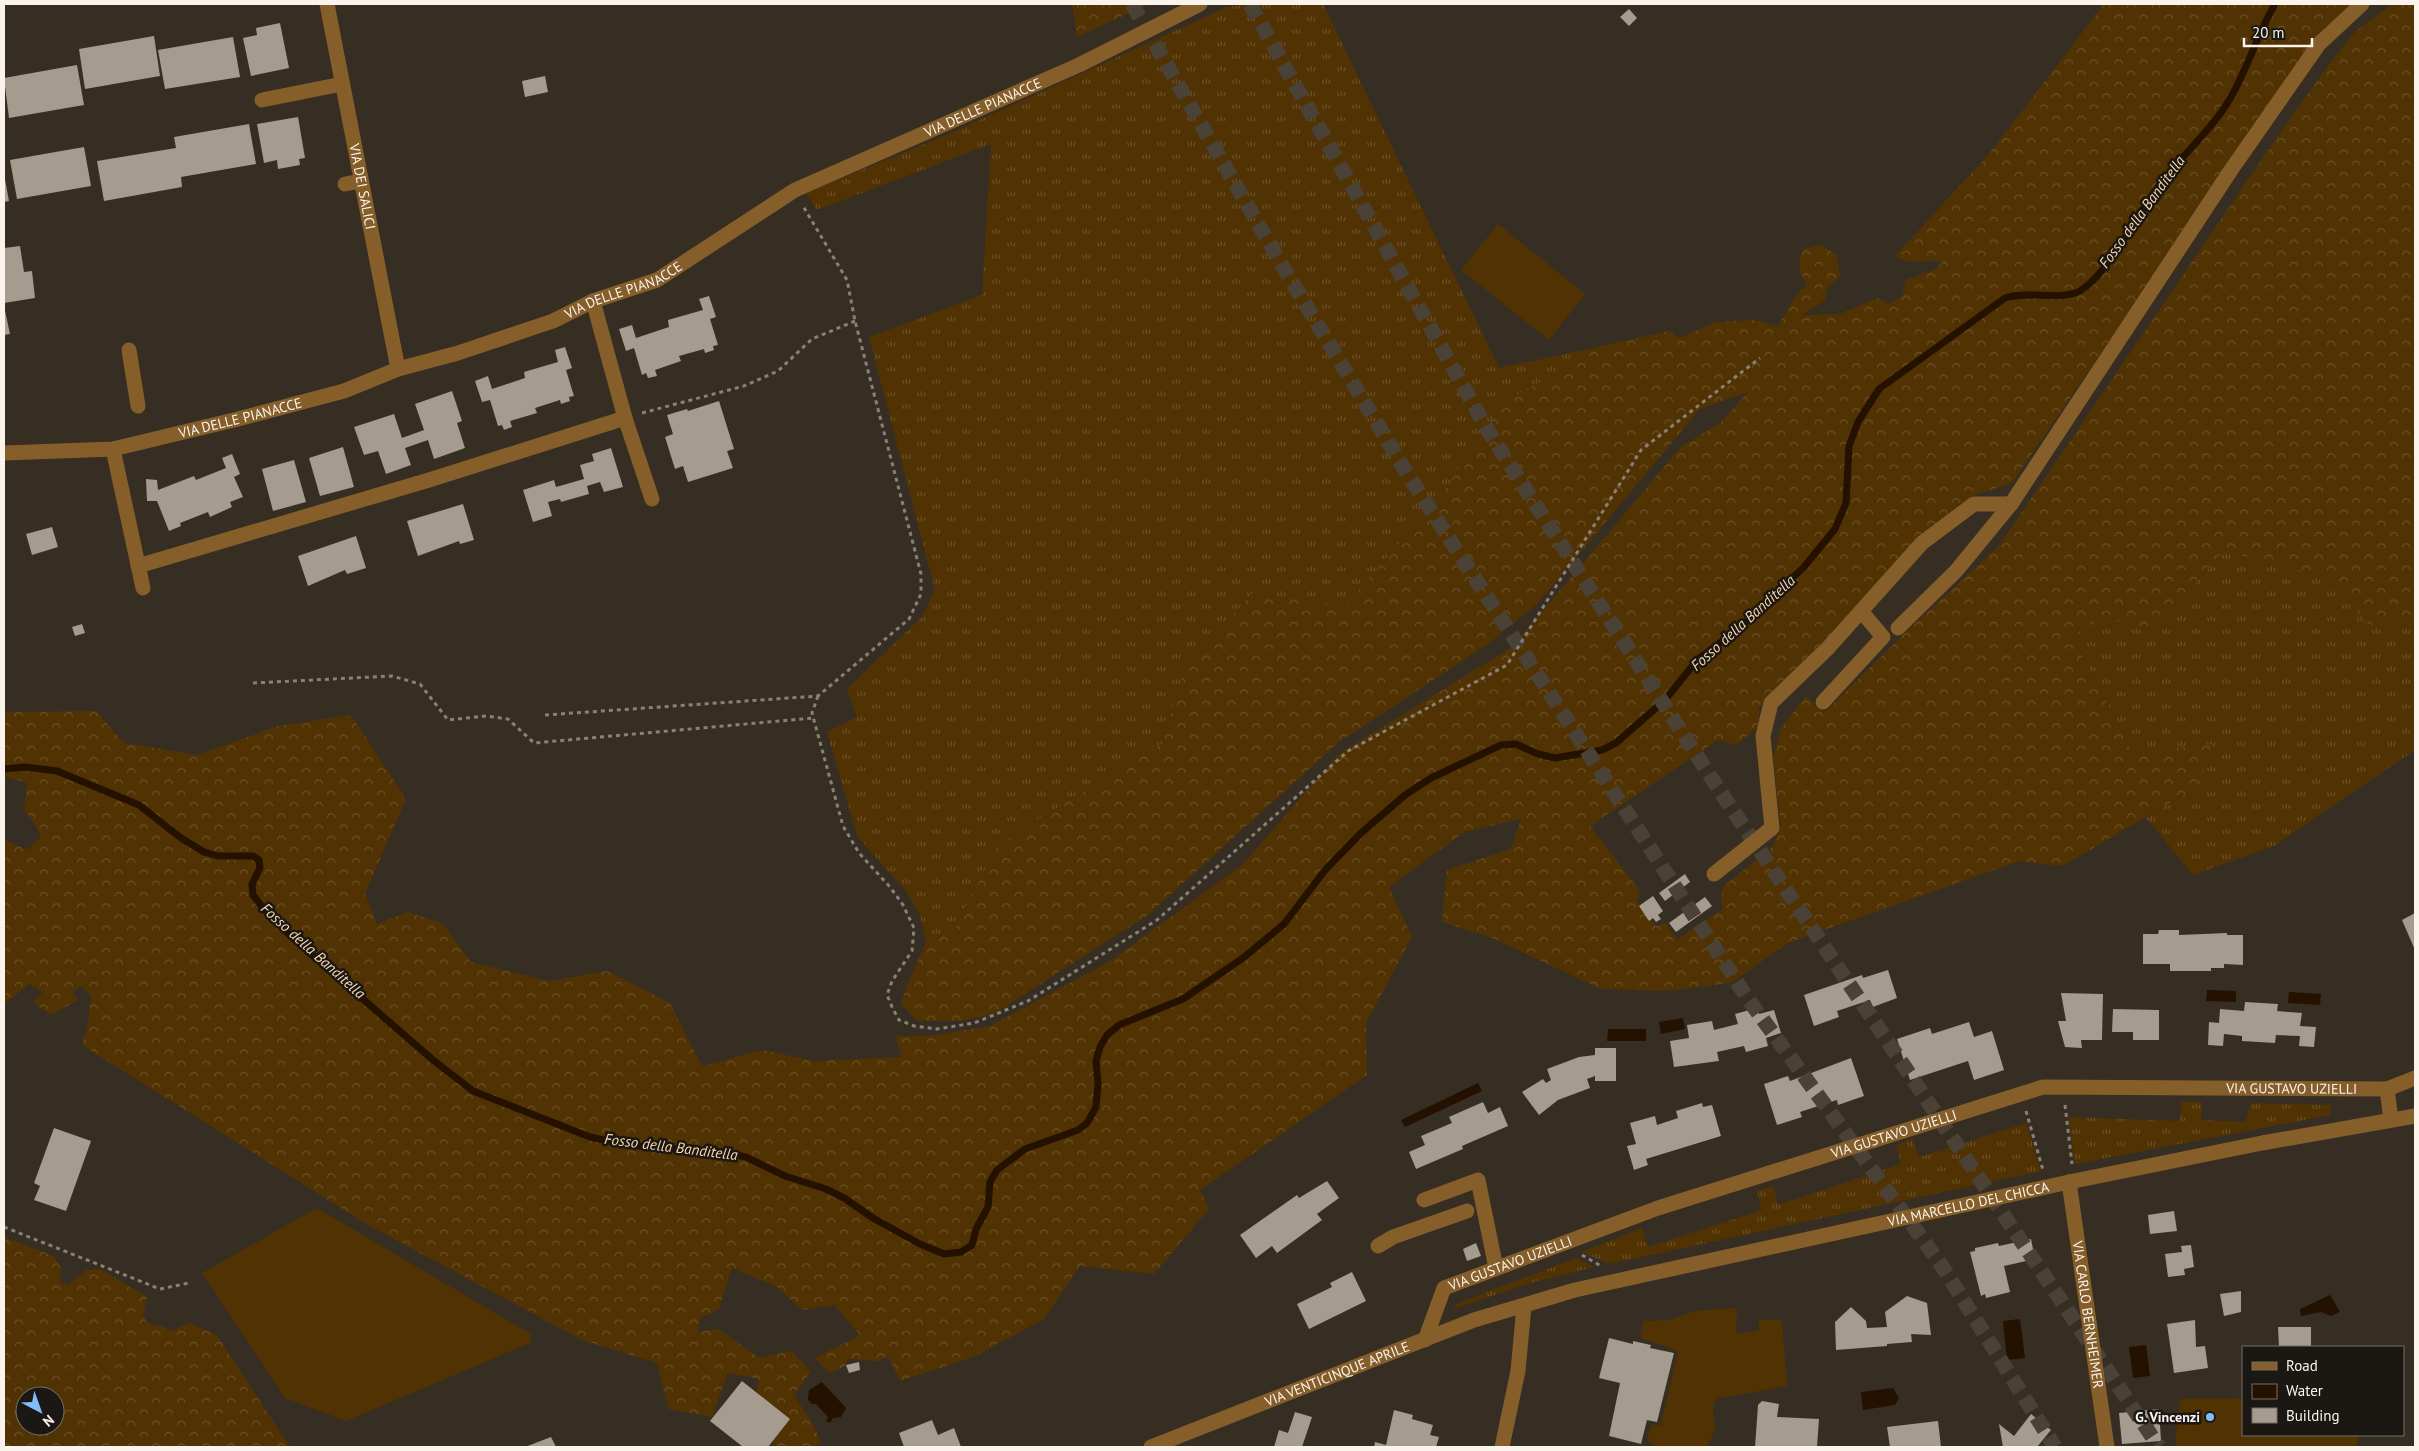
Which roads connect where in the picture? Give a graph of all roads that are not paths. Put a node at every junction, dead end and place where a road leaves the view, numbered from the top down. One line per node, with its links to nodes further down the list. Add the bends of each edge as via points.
1 (327, 4): 4 (street, VIA DEI SALICI)
2 (1200, 4): 8 (street, VIA DELLE PIANACCE, via 1079,65 795,190 657,280)
3 (2362, 4): 16 (street, via 2319,44 2231,170)
4 (342, 84): 5 (street); 6 (street, VIA DEI SALICI)
5 (262, 100)
6 (361, 181): 7 (street); 10 (street, VIA DEI SALICI)
7 (345, 184)
8 (593, 301): 10 (street, VIA DELLE PIANACCE, via 553,321); 12 (street)
9 (129, 350): 11 (street)
10 (398, 369): 13 (street, VIA DELLE PIANACCE, via 344,391)
11 (138, 406)
12 (625, 418): 15 (street); 17 (street)
13 (114, 449): 14 (street, VIA DELLE PIANACCE); 17 (street)
14 (4, 453)
15 (652, 499)
16 (2011, 504): 19 (street, via 1974,504 1922,543); 20 (street, via 1956,571)
17 (138, 566): 18 (street)
18 (143, 588)
19 (1861, 611): 21 (street, via 1883,637); 22 (street, via 1771,704 1763,736 1772,828)
20 (1898, 628)
21 (1823, 702)
22 (1714, 874)
23 (2415, 1078): 24 (street, VIA GUSTAVO UZIELLI)
24 (2387, 1089): 26 (street); 33 (street, VIA GUSTAVO UZIELLI, via 2043,1086 1658,1208)
25 (2415, 1116): 26 (street, VIA MARCELLO DEL CHICCA)
26 (2391, 1120): 27 (street, VIA MARCELLO DEL CHICCA)
27 (2070, 1182): 34 (street, VIA MARCELLO DEL CHICCA, via 1575,1290); 38 (street, VIA CARLO BERNHEIMER)
28 (1440, 1194): 29 (street); 31 (street); 33 (street, via 1478,1180)
29 (1424, 1200)
30 (1468, 1211): 31 (street)
31 (1447, 1217): 32 (street, via 1392,1237)
32 (1378, 1246)
33 (1496, 1268): 35 (street, VIA GUSTAVO UZIELLI, via 1444,1288)
34 (1524, 1306): 35 (street, VIA VENTICINQUE APRILE, via 1474,1320); 37 (street, via 1518,1371)
35 (1425, 1340): 36 (street, VIA VENTICINQUE APRILE)
36 (1151, 1447)
37 (1502, 1447)
38 (2107, 1447)

